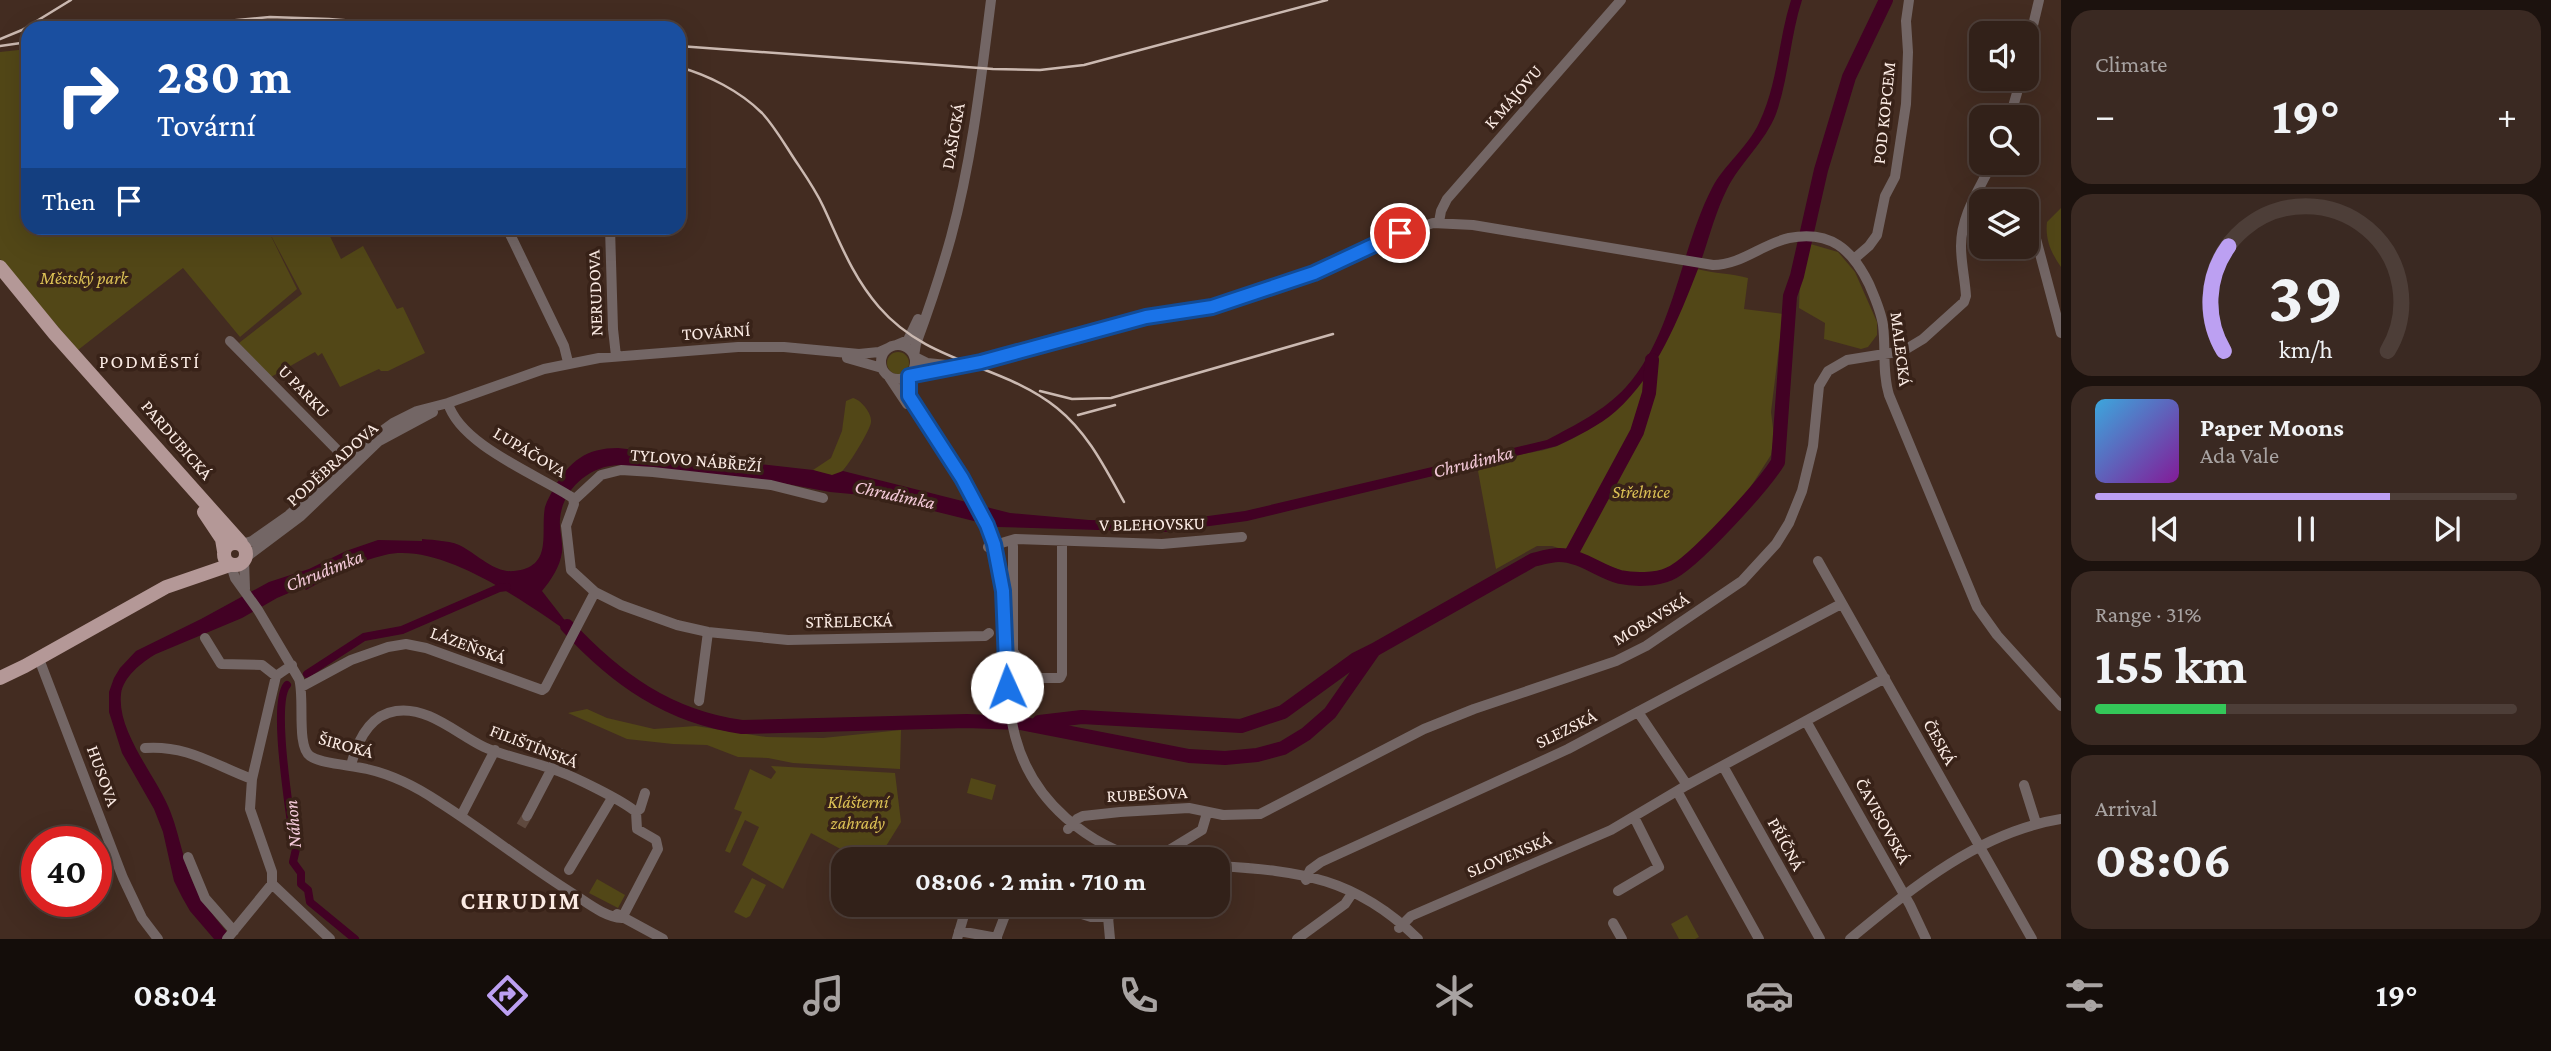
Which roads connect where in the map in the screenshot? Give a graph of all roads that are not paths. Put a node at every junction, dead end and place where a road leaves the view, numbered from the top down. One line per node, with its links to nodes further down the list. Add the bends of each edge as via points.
1 (991, 0): 14 (street, DAŠICKÁ, via 965,175)
2 (1621, 0): 7 (street, K MÁJOVU, via 1447,199)
3 (1909, 0): 11 (street, POD KOPCEM, via 1906,104 1895,177 1885,195 1877,235)
4 (2039, 0): 5 (street)
5 (2034, 21)
6 (1986, 175): 20 (street, MORAVSKÁ, via 1962,230 1964,302 1919,341)
7 (1439, 222): 11 (street, via 1707,265 1727,264 1773,244 1811,236 1836,243); 23 (street, via 1400,233 1303,278 1212,307 1146,317)
8 (510, 235): 22 (street)
9 (610, 235): 19 (street, NERUDOVA)
10 (2039, 247): 15 (street)
11 (1854, 258): 20 (street, MALECKÁ, via 1881,316)
12 (0, 267): 35 (main road, PARDUBICKÁ)
13 (0, 275): 35 (main road, PARDUBICKÁ, via 197,502)
14 (938, 276): 17 (street, DAŠICKÁ, via 910,337); 21 (street, DAŠICKÁ)
15 (2061, 333)
16 (230, 341): 27 (street, U PARKU)
17 (892, 347): 18 (street, TOVÁRNÍ, via 866,354); 21 (street, via 907,348); 24 (street, via 882,358)
18 (817, 351): 19 (street, TOVÁRNÍ, via 756,346); 24 (street, TOVÁRNÍ)
19 (616, 356): 22 (street, PODĚBRADOVA)
20 (1884, 356): 49 (street, MALECKÁ, via 1889,395 1977,607); 64 (street, MORAVSKÁ, via 1847,360 1824,376 1811,458 1793,513 1771,552 1727,592 1634,653 1442,721)
21 (914, 357): 23 (street, via 927,363); 25 (street, via 915,367)
22 (568, 362): 26 (street, PODĚBRADOVA)
23 (967, 364): 25 (street)
24 (886, 373): 25 (street, via 900,380); 28 (street)
25 (909, 376): 28 (street, via 909,396)
26 (447, 403): 27 (street, PODĚBRADOVA, via 393,423 364,444); 29 (street, LUPÁČOVA, via 482,446)
27 (350, 463): 35 (street, PODĚBRADOVA, via 301,516)
28 (970, 496): 33 (street)
29 (572, 498): 30 (street, TYLOVO NÁBŘEŽÍ, via 601,475 621,470 771,485); 37 (street, STŘELECKÁ, via 566,524 570,564 573,573)
30 (823, 498)
31 (1242, 537): 32 (street, V BLEHOVSKU, via 1176,544)
32 (1062, 542): 33 (street, V BLEHOVSKU, via 1015,539); 34 (street, via 1060,678 1030,678 1013,653)
33 (991, 546): 71 (street, via 1001,579 1005,702 1012,739 1031,777)
34 (1013, 546)
35 (235, 555): 42 (main road, via 166,587); 43 (main road, via 153,584); 45 (street, ŠIROKÁ, via 235,578)
36 (1818, 561): 38 (street, ČESKÁ)
37 (595, 592): 39 (street, STŘELECKÁ, via 628,608); 45 (street, LÁZEŇSKÁ, via 545,688 535,689 406,644 351,660 314,682)
38 (1842, 604): 47 (street, ČESKÁ); 50 (street, SLEZSKÁ)
39 (708, 632): 40 (street, STŘELECKÁ, via 788,640); 48 (street)
40 (989, 633)
41 (205, 638): 44 (street, via 221,664 262,665)
42 (39, 659): 46 (main road); 94 (street, HUSOVA, via 123,877 142,918)
43 (0, 670)
44 (276, 676): 45 (street, LÁZEŇSKÁ); 58 (street)
45 (297, 677): 55 (street, ŠIROKÁ, via 305,751 318,760)
46 (0, 678)
47 (1885, 678): 51 (street, SLOVENSKÁ); 75 (street, ČESKÁ)
48 (699, 701)
49 (2061, 706)
50 (1638, 712): 60 (street); 80 (street, SLEZSKÁ, via 1568,749 1321,862)
51 (1806, 721): 56 (street, SLOVENSKÁ); 84 (street, ČAVISOVSKÁ)
52 (145, 748): 58 (street, via 179,749)
53 (495, 750): 55 (street, FILIŠTÍNSKÁ, via 423,714 397,710 381,716 366,730); 57 (street, FILIŠTÍNSKÁ); 66 (street)
54 (560, 753): 57 (street)
55 (351, 765): 66 (street, ŠIROKÁ, via 413,786)
56 (1723, 766): 60 (street, SLOVENSKÁ); 103 (street, PŘÍČNÁ)
57 (552, 768): 62 (street, FILIŠTÍNSKÁ); 67 (street)
58 (251, 779): 81 (street, via 250,808)
59 (2024, 785): 70 (street)
60 (1682, 788): 68 (street, SLOVENSKÁ); 93 (street)
61 (645, 793): 63 (street)
62 (612, 798): 63 (street, FILIŠTÍNSKÁ); 78 (street)
63 (636, 812): 88 (street, via 637,829 656,840 658,849)
64 (1267, 812): 65 (street, RUBEŠOVA, via 1245,816)
65 (1207, 813): 71 (street, RUBEŠOVA, via 1189,808 1088,815); 74 (street, via 1202,830)
66 (459, 815): 88 (street, ŠIROKÁ, via 582,900)
67 (527, 816)
68 (1634, 817): 82 (street, via 1659,867); 90 (street, SLOVENSKÁ, via 1411,916)
69 (2061, 819): 70 (street)
70 (2036, 823): 75 (street)
71 (1070, 826): 72 (street); 73 (street)
72 (1095, 847)
73 (1111, 847)
74 (1174, 847)
75 (1980, 847): 84 (street); 106 (street, ČESKÁ)
76 (188, 857): 91 (street, via 205,898)
77 (1230, 867): 80 (street)
78 (569, 870)
79 (1230, 874): 80 (street)
80 (1307, 877): 83 (street); 90 (street, via 1353,891)
81 (272, 884): 91 (street); 95 (street)
82 (1618, 891)
83 (1351, 895): 90 (street); 99 (street)
84 (1904, 895): 104 (street); 105 (street, ČAVISOVSKÁ)
85 (963, 917): 92 (street)
86 (1004, 917): 97 (street)
87 (1108, 917): 98 (street)
88 (622, 918): 96 (street, ŠIROKÁ)
89 (1613, 923): 102 (street)
90 (1401, 926): 100 (street); 101 (street)
91 (230, 935)
92 (958, 935): 97 (street)
93 (1758, 937)
94 (158, 939)
95 (330, 939)
96 (663, 939)
97 (996, 939)
98 (1110, 939)
99 (1297, 939)
100 (1411, 939)
101 (1418, 939)
102 (1622, 939)
103 (1820, 939)
104 (1850, 939)
105 (1926, 939)
106 (2032, 939)

